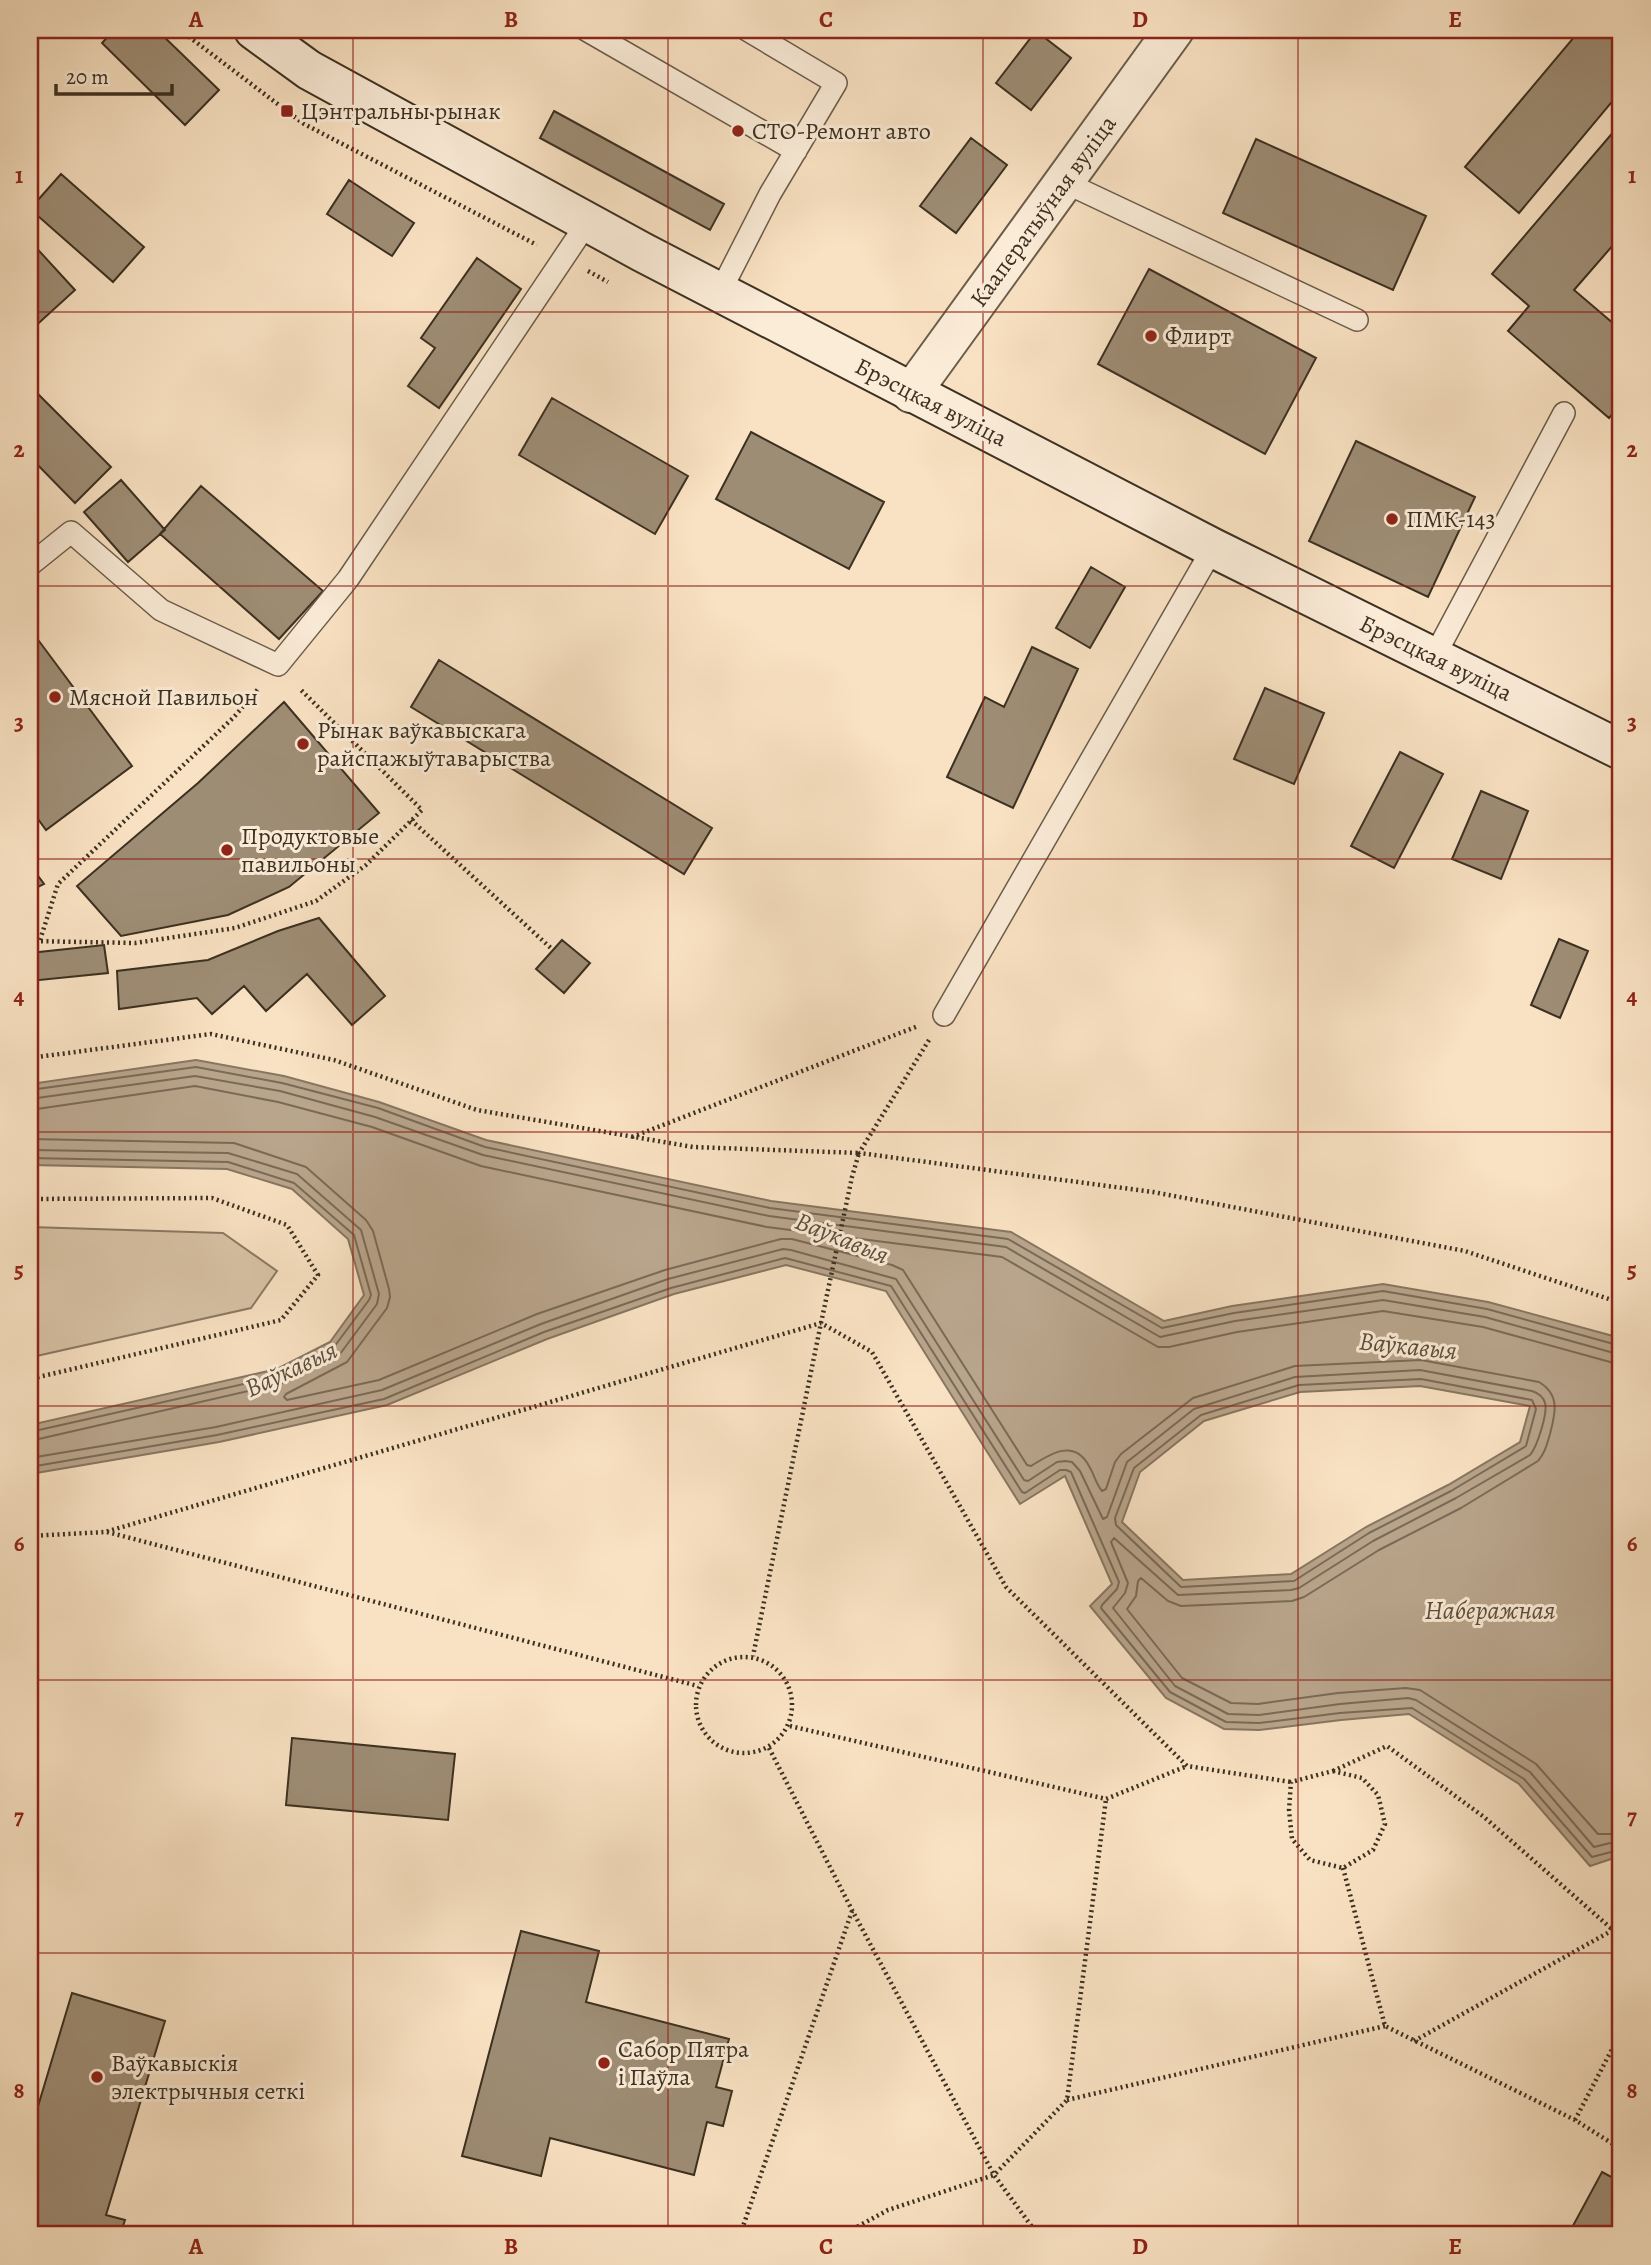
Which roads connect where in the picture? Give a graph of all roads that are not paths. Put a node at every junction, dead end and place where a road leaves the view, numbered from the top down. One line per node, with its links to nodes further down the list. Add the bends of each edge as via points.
1 (254, 30): 7 (street, Брэсцкая вуліца, via 309,70)
2 (586, 30): 5 (lane)
3 (747, 30): 5 (lane, via 836,83)
4 (1174, 30): 6 (street, Кааператыўная вуліца)
5 (796, 151): 8 (lane)
6 (1063, 182): 9 (lane); 10 (street, Кааператыўная вуліца)
7 (587, 223): 8 (street, Брэсцкая вуліца); 13 (lane, via 348,579 278,665 161,610 71,532)
8 (719, 292): 10 (street, Брэсцкая вуліца)
9 (1357, 320)
10 (911, 393): 12 (street, Брэсцкая вуліца)
11 (1564, 413): 14 (lane)
12 (1213, 548): 14 (street, Брэсцкая вуліца); 16 (lane)
13 (30, 565)
14 (1434, 657): 15 (street, Брэсцкая вуліца)
15 (1621, 750)
16 (944, 1015)

